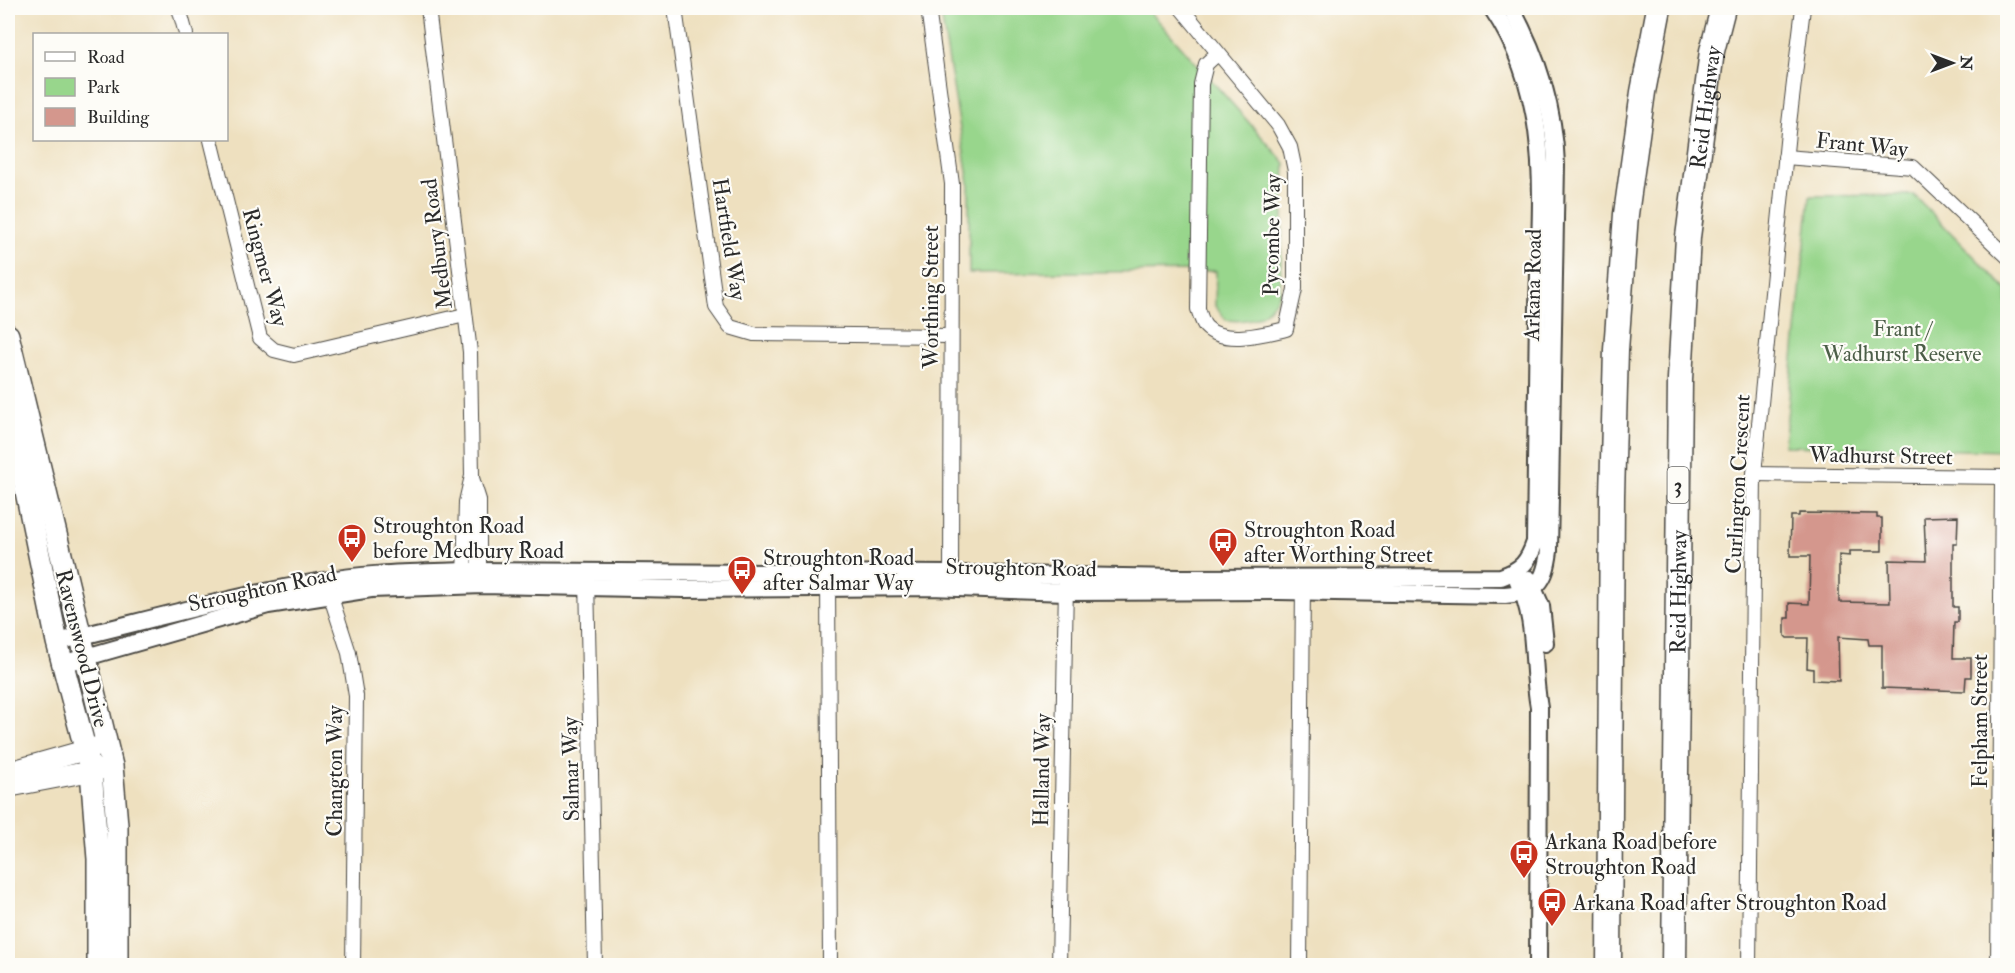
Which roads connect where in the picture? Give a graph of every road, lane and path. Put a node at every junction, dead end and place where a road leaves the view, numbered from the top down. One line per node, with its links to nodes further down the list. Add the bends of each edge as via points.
1 (179, 8): 11 (street)
2 (428, 8): 16 (street, Medbury Road)
3 (675, 8): 18 (street, Hartfield Way, via 716,307 730,327 754,334)
4 (928, 8): 18 (street, Worthing Street, via 952,184)
5 (1182, 8): 12 (street, Pycombe Way)
6 (1492, 8): 22 (street, Arkana Road, via 1522,65 1540,142 1534,542)
7 (1511, 8): 30 (street, Arkana Road, via 1539,67 1555,141 1549,551 1542,581)
8 (1659, 8): 48 (highway, via 1626,214 1617,351)
9 (1723, 8): 49 (highway, Reid Highway / 3, via 1712,51 1688,237 1680,379)
10 (1803, 8): 14 (street, Curlington Crescent)
11 (186, 33)
12 (1218, 53): 12 (street, Pycombe Way, via 1206,64 1201,84 1198,309 1205,326 1218,334 1252,337 1286,329 1295,289 1295,171 1290,147 1278,125)
13 (211, 141): 16 (street, Ringmer Way, via 260,338 274,351 294,355)
14 (1785, 158): 15 (street, Frant Way, via 1913,167); 20 (street, Curlington Crescent)
15 (2007, 257)
16 (465, 315): 23 (street, Medbury Road, via 470,352 472,476 466,502)
17 (8, 335): 32 (main road, Ravenswood Drive)
18 (950, 336): 25 (street, Worthing Street)
19 (8, 404): 31 (main road, Ravenswood Drive)
20 (1754, 474): 21 (street, Wadhurst Street); 50 (street, Curlington Crescent)
21 (2005, 477): 34 (street, Felpham Street)
22 (1518, 570): 28 (street, Stroughton Road, via 1501,577); 30 (street)
23 (472, 578): 24 (street, Stroughton Road); 29 (street, Stroughton Road)
24 (587, 580): 26 (street, Stroughton Road); 43 (street, Salmar Way)
25 (951, 581): 26 (street, Stroughton Road); 27 (street, Stroughton Road)
26 (828, 582): 44 (street)
27 (1066, 584): 28 (street, Stroughton Road); 45 (street, Halland Way)
28 (1303, 585): 30 (street, Stroughton Road, via 1505,595); 46 (street)
29 (328, 587): 32 (street, Stroughton Road); 42 (street, Changton Way, via 349,653 356,696)
30 (1528, 590): 47 (street, via 1543,620 1545,644 1545,688 1539,706)
31 (57, 642): 32 (street, Stroughton Road); 33 (main road, Ravenswood Drive)
32 (83, 646): 33 (street, Stroughton Road); 35 (main road, Ravenswood Drive)
33 (62, 664): 35 (main road, Ravenswood Drive)
34 (2004, 727): 51 (street, Felpham Street)
35 (97, 747): 36 (main road, Ravenswood Drive); 37 (main road, Ravenswood Drive); 38 (main road)
36 (112, 766): 37 (main road); 41 (main road, Ravenswood Drive, via 117,825)
37 (91, 771): 39 (main road); 40 (main road, Ravenswood Drive, via 98,849)
38 (8, 772)
39 (8, 787)
40 (99, 966)
41 (117, 966)
42 (353, 966)
43 (595, 966)
44 (830, 966)
45 (1059, 966)
46 (1300, 966)
47 (1538, 966)
48 (1609, 966)
49 (1674, 966)
50 (1749, 966)
51 (1998, 966)

